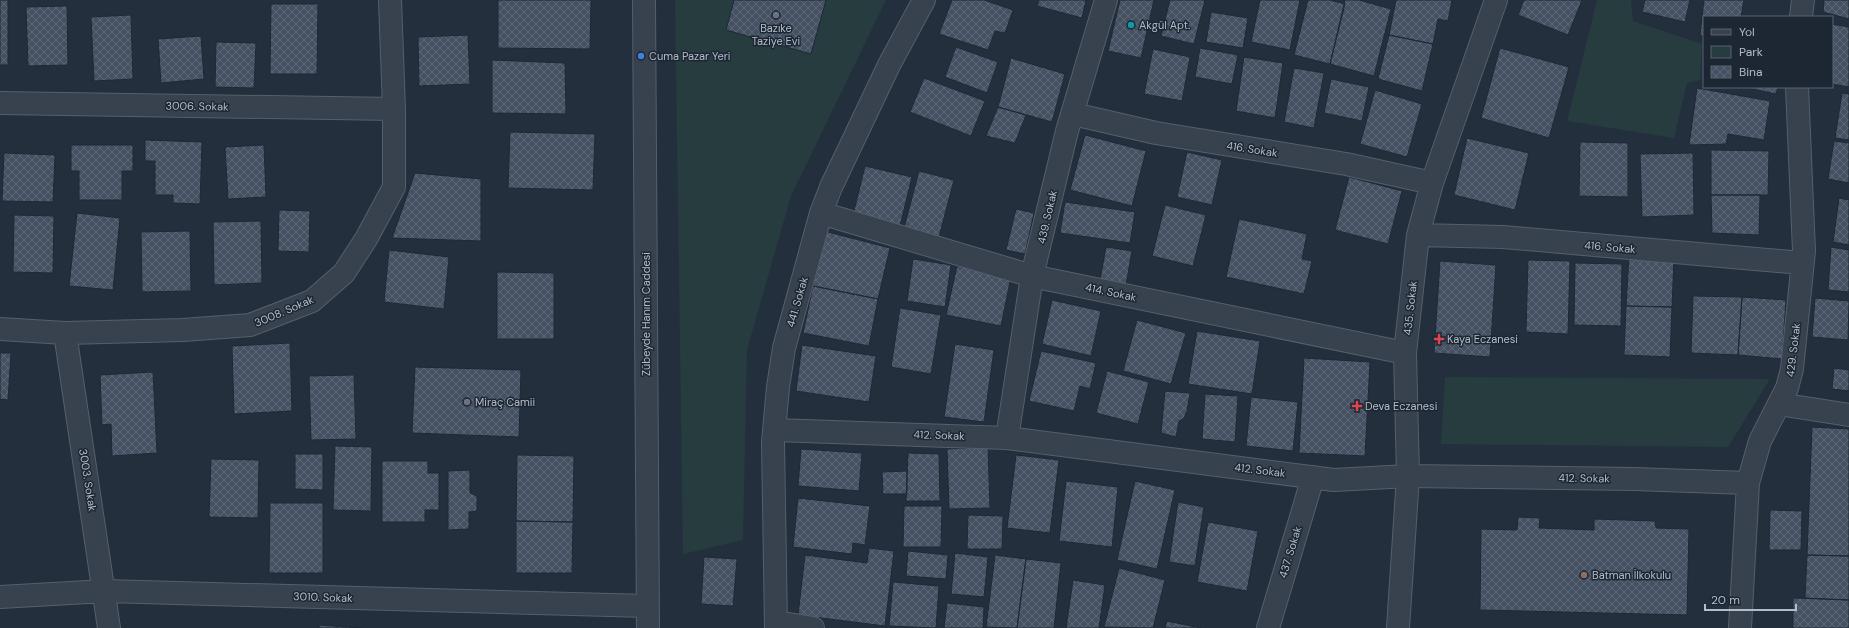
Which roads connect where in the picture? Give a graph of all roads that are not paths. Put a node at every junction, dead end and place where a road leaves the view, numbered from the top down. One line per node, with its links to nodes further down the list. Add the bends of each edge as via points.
1 (390, 0): 10 (street, 3008. Sokak)
2 (644, 0): 29 (street, Zübeyde Hanım Caddesi)
3 (924, 0): 13 (street, 441. Sokak, via 889,65 831,187)
4 (1106, 0): 11 (street, 439. Sokak)
5 (1496, 0): 12 (street, 435. Sokak)
6 (1803, 0): 7 (street)
7 (1801, 16)
8 (1798, 88): 15 (street, 429. Sokak, via 1804,251)
9 (0, 103): 10 (street, 3006. Sokak)
10 (394, 109): 18 (street, 3008. Sokak, via 394,187 344,273 312,301 250,325 184,330)
11 (1073, 114): 12 (street, 416. Sokak, via 1156,133 1346,164); 16 (street, 439. Sokak)
12 (1432, 183): 14 (street, 435. Sokak)
13 (822, 213): 16 (street, 414. Sokak); 22 (street, 441. Sokak, via 784,348)
14 (1418, 235): 15 (street, 416. Sokak, via 1503,237); 19 (street, 435. Sokak)
15 (1802, 263): 20 (street, 429. Sokak, via 1792,369)
16 (1032, 276): 19 (street, 414. Sokak); 23 (street, 439. Sokak)
17 (0, 329): 18 (street, 3008. Sokak)
18 (65, 333): 27 (street, 3003. Sokak)
19 (1405, 353): 24 (street, 435. Sokak)
20 (1779, 404): 21 (street); 26 (street, 429. Sokak, via 1760,441)
21 (1849, 415)
22 (774, 430): 23 (street, 412. Sokak); 30 (street, 441. Sokak)
23 (1006, 438): 25 (street, 412. Sokak)
24 (1408, 476): 25 (street, 412. Sokak, via 1334,480); 26 (street, 412. Sokak); 35 (street, 435. Sokak)
25 (1313, 477): 34 (street, 437. Sokak)
26 (1748, 483): 36 (street, 429. Sokak)
27 (105, 591): 28 (street, 3010. Sokak); 29 (street, 3010. Sokak); 31 (street, 3003. Sokak)
28 (0, 597)
29 (647, 606): 32 (street, Zübeyde Hanım Caddesi)
30 (776, 625): 33 (street)
31 (109, 628)
32 (648, 628)
33 (813, 628)
34 (1268, 628)
35 (1398, 628)
36 (1740, 628)

